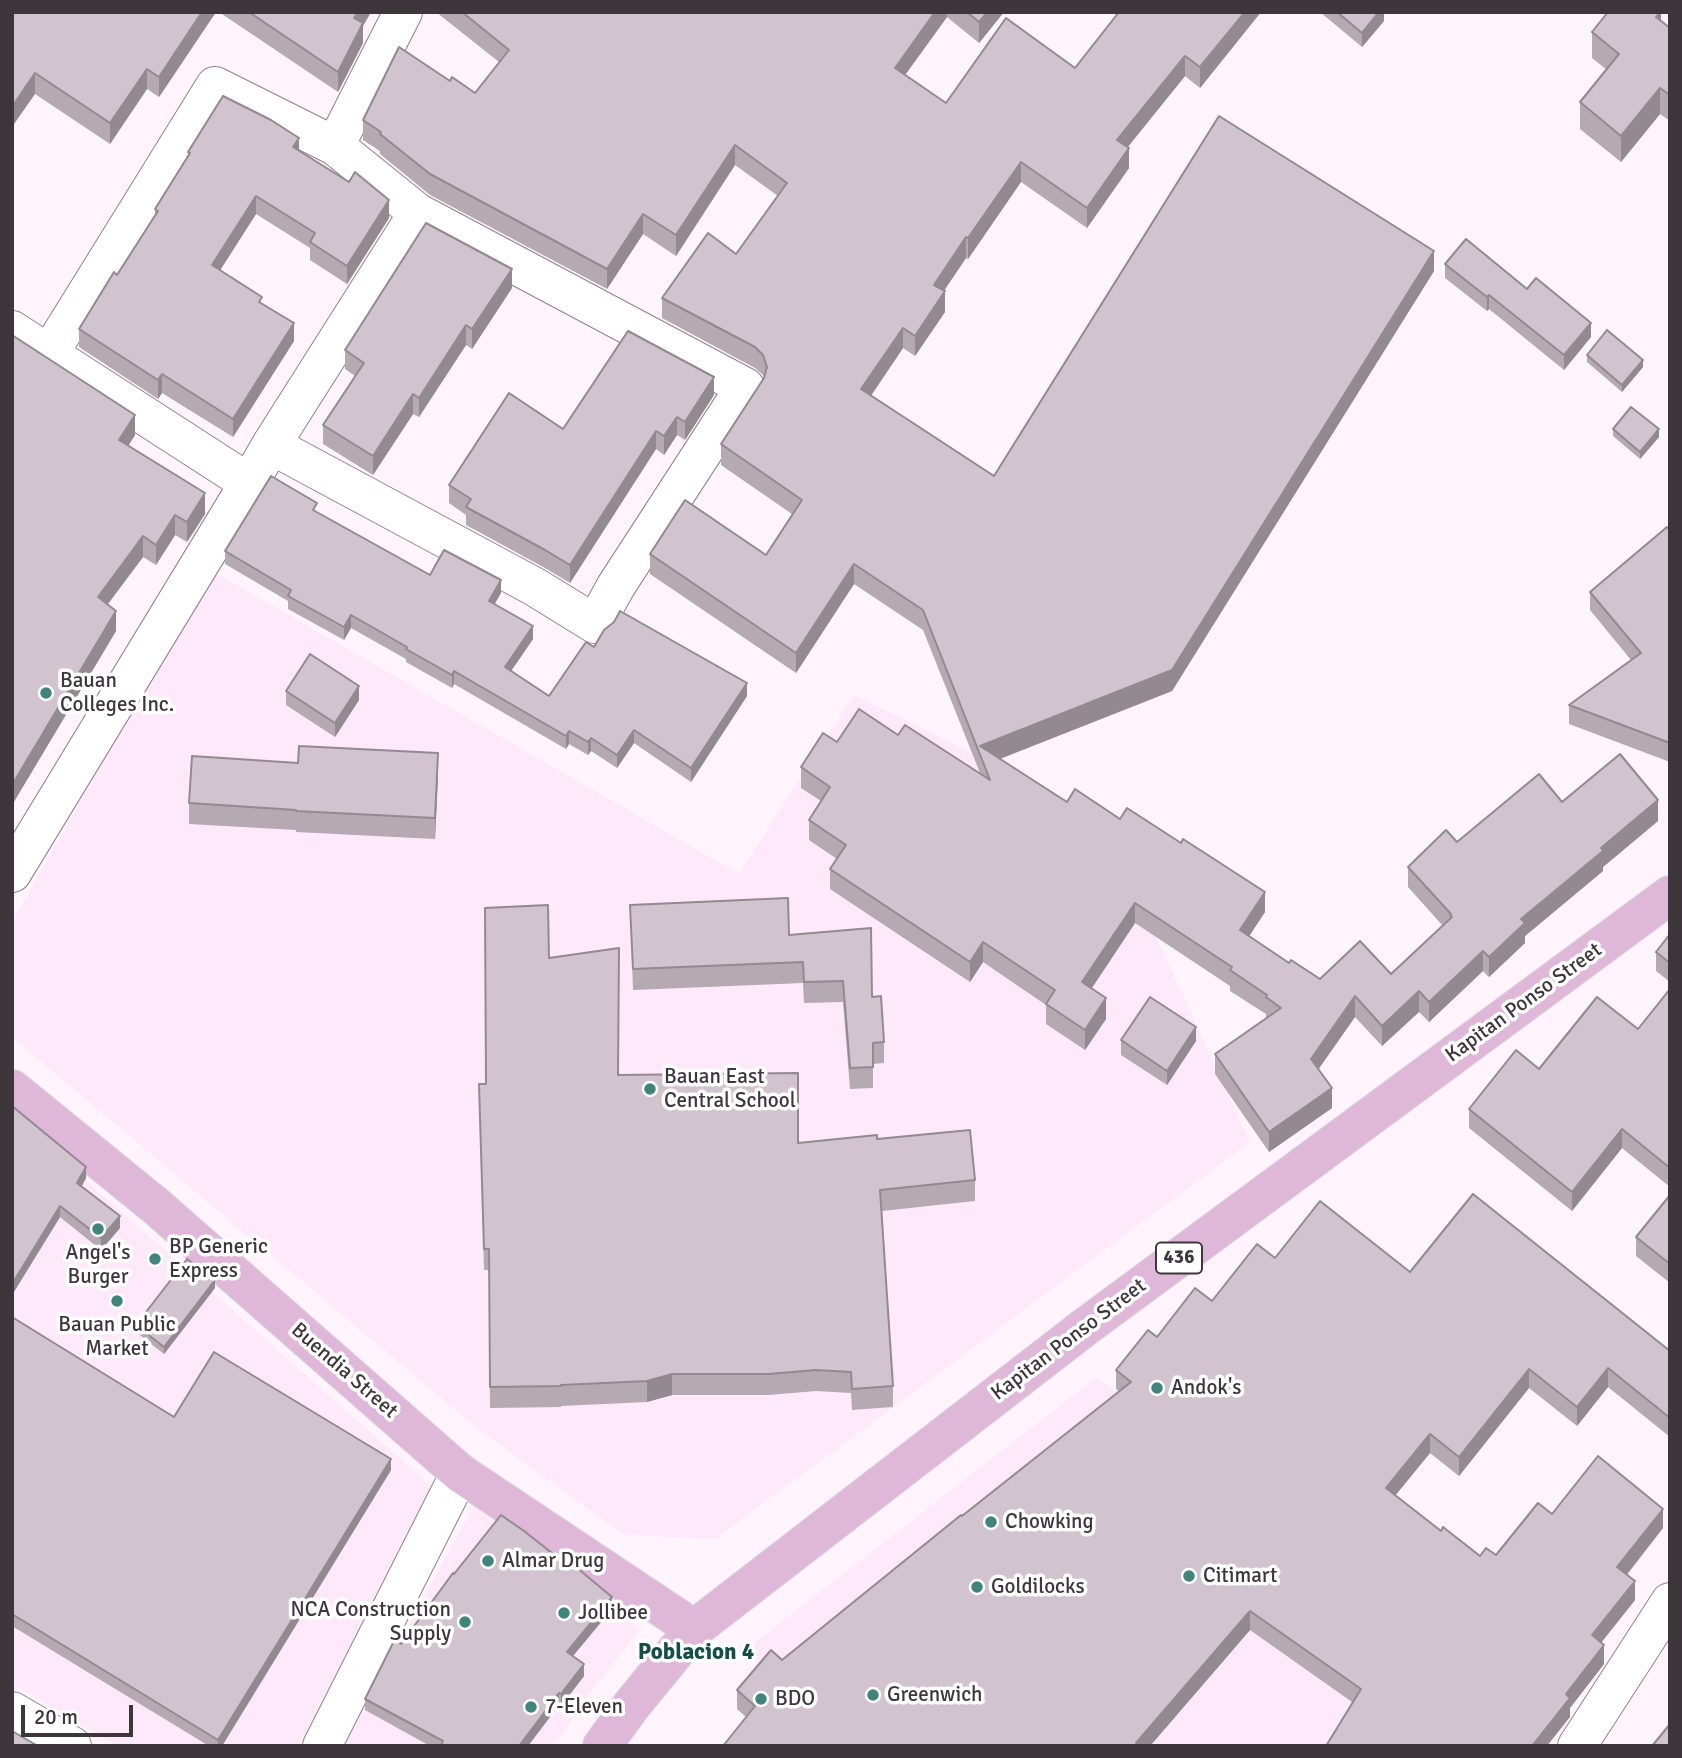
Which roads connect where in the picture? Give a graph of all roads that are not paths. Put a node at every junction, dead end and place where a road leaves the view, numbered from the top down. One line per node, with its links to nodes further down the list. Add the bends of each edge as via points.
1 (403, 12): 2 (street)
2 (335, 146): 3 (street); 5 (street, via 215,86)
3 (418, 213): 6 (street); 6 (street, via 745,387 595,624)
4 (12, 331): 5 (street)
5 (49, 354): 7 (street)
6 (271, 445): 7 (street)
7 (250, 483): 8 (street)
8 (12, 873)
9 (1670, 895): 13 (main road, Kapitan Ponso Street / 436, via 1086,1327)
10 (12, 1089): 11 (main road, Buendia Street, via 157,1207)
11 (460, 1474): 13 (main road, Buendia Street); 16 (street)
12 (1670, 1602): 18 (street)
13 (694, 1629): 17 (main road, Kapitan Ponso Street / 436)
14 (12, 1712): 15 (street)
15 (72, 1746)
16 (322, 1746)
17 (602, 1746)
18 (1577, 1746)

